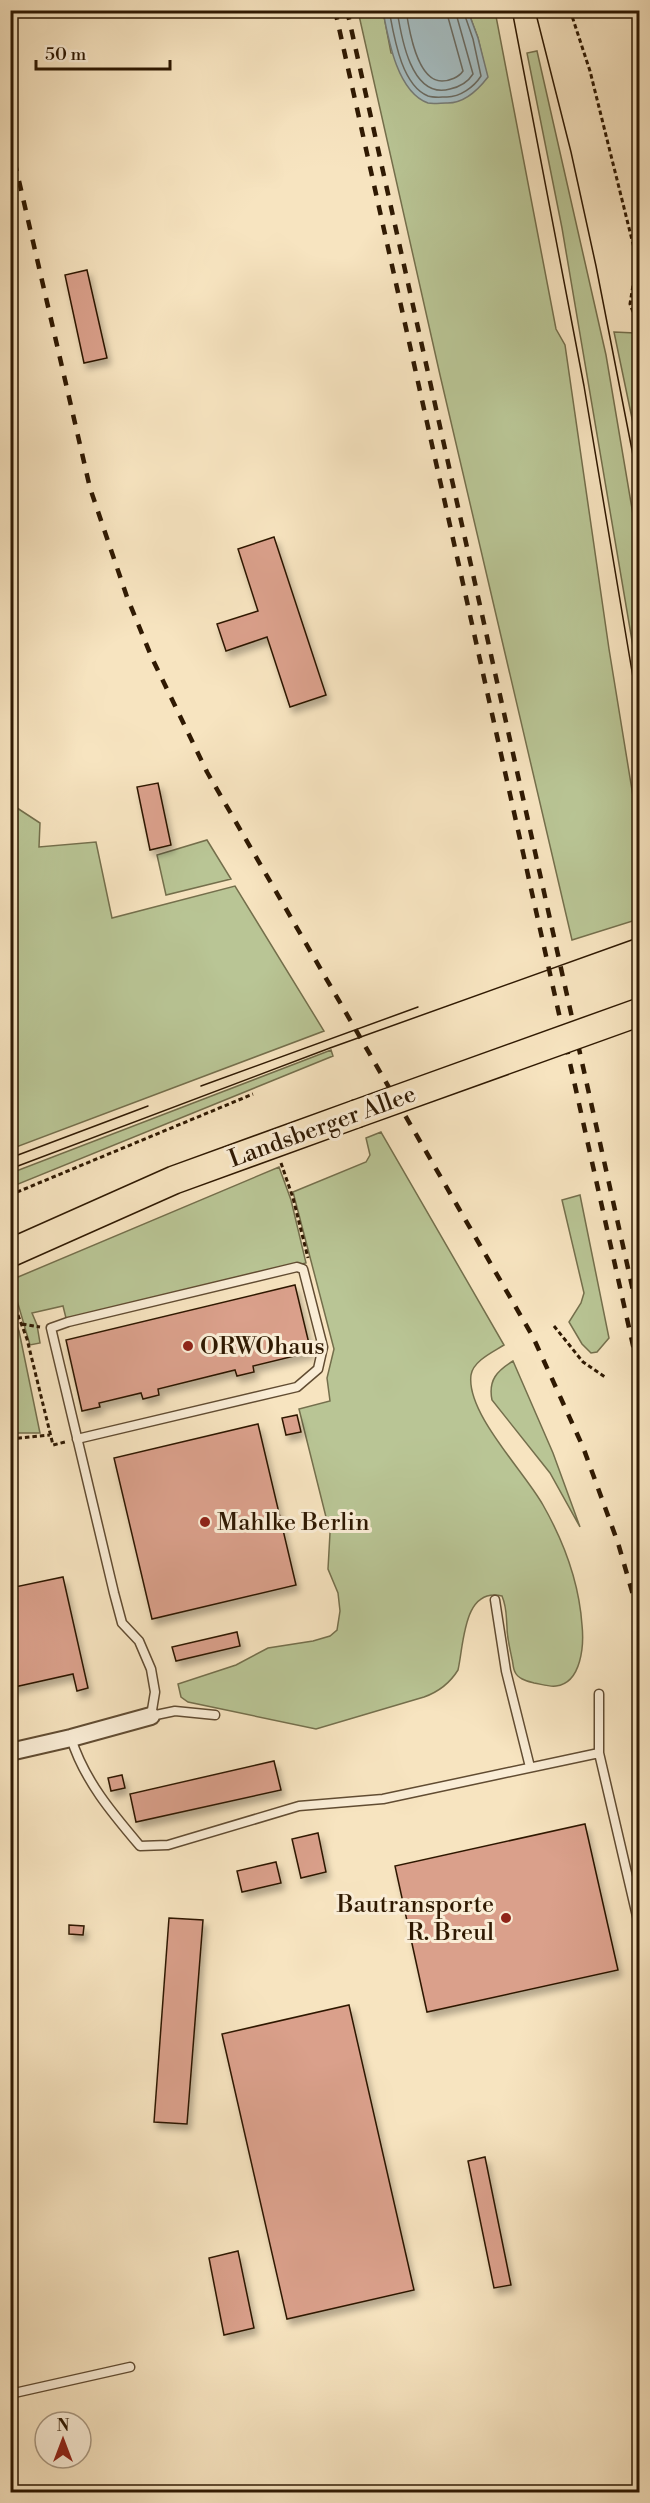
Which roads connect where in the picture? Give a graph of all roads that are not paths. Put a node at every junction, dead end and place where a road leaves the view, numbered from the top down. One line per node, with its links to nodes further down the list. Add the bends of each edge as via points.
1 (639, 1012): 2 (main road, Landsberger Allee, bridge, via 174,1180)
2 (10, 1253)
3 (77, 1439): 3 (lane, via 297,1387 318,1369 323,1347 303,1269 297,1267 51,1328); 7 (lane, via 122,1623 139,1641 151,1669 155,1692)
4 (495, 1600): 11 (lane, via 506,1671)
5 (599, 1694): 10 (lane)
6 (215, 1715): 7 (lane, via 175,1711)
7 (151, 1716): 8 (street)
8 (71, 1738): 9 (street); 11 (lane, via 101,1800 140,1845 168,1845 299,1806 383,1799)
9 (10, 1752)
10 (599, 1753): 11 (lane); 12 (lane)
11 (530, 1767)
12 (639, 1929)
13 (130, 2367): 14 (lane)
14 (10, 2394)

